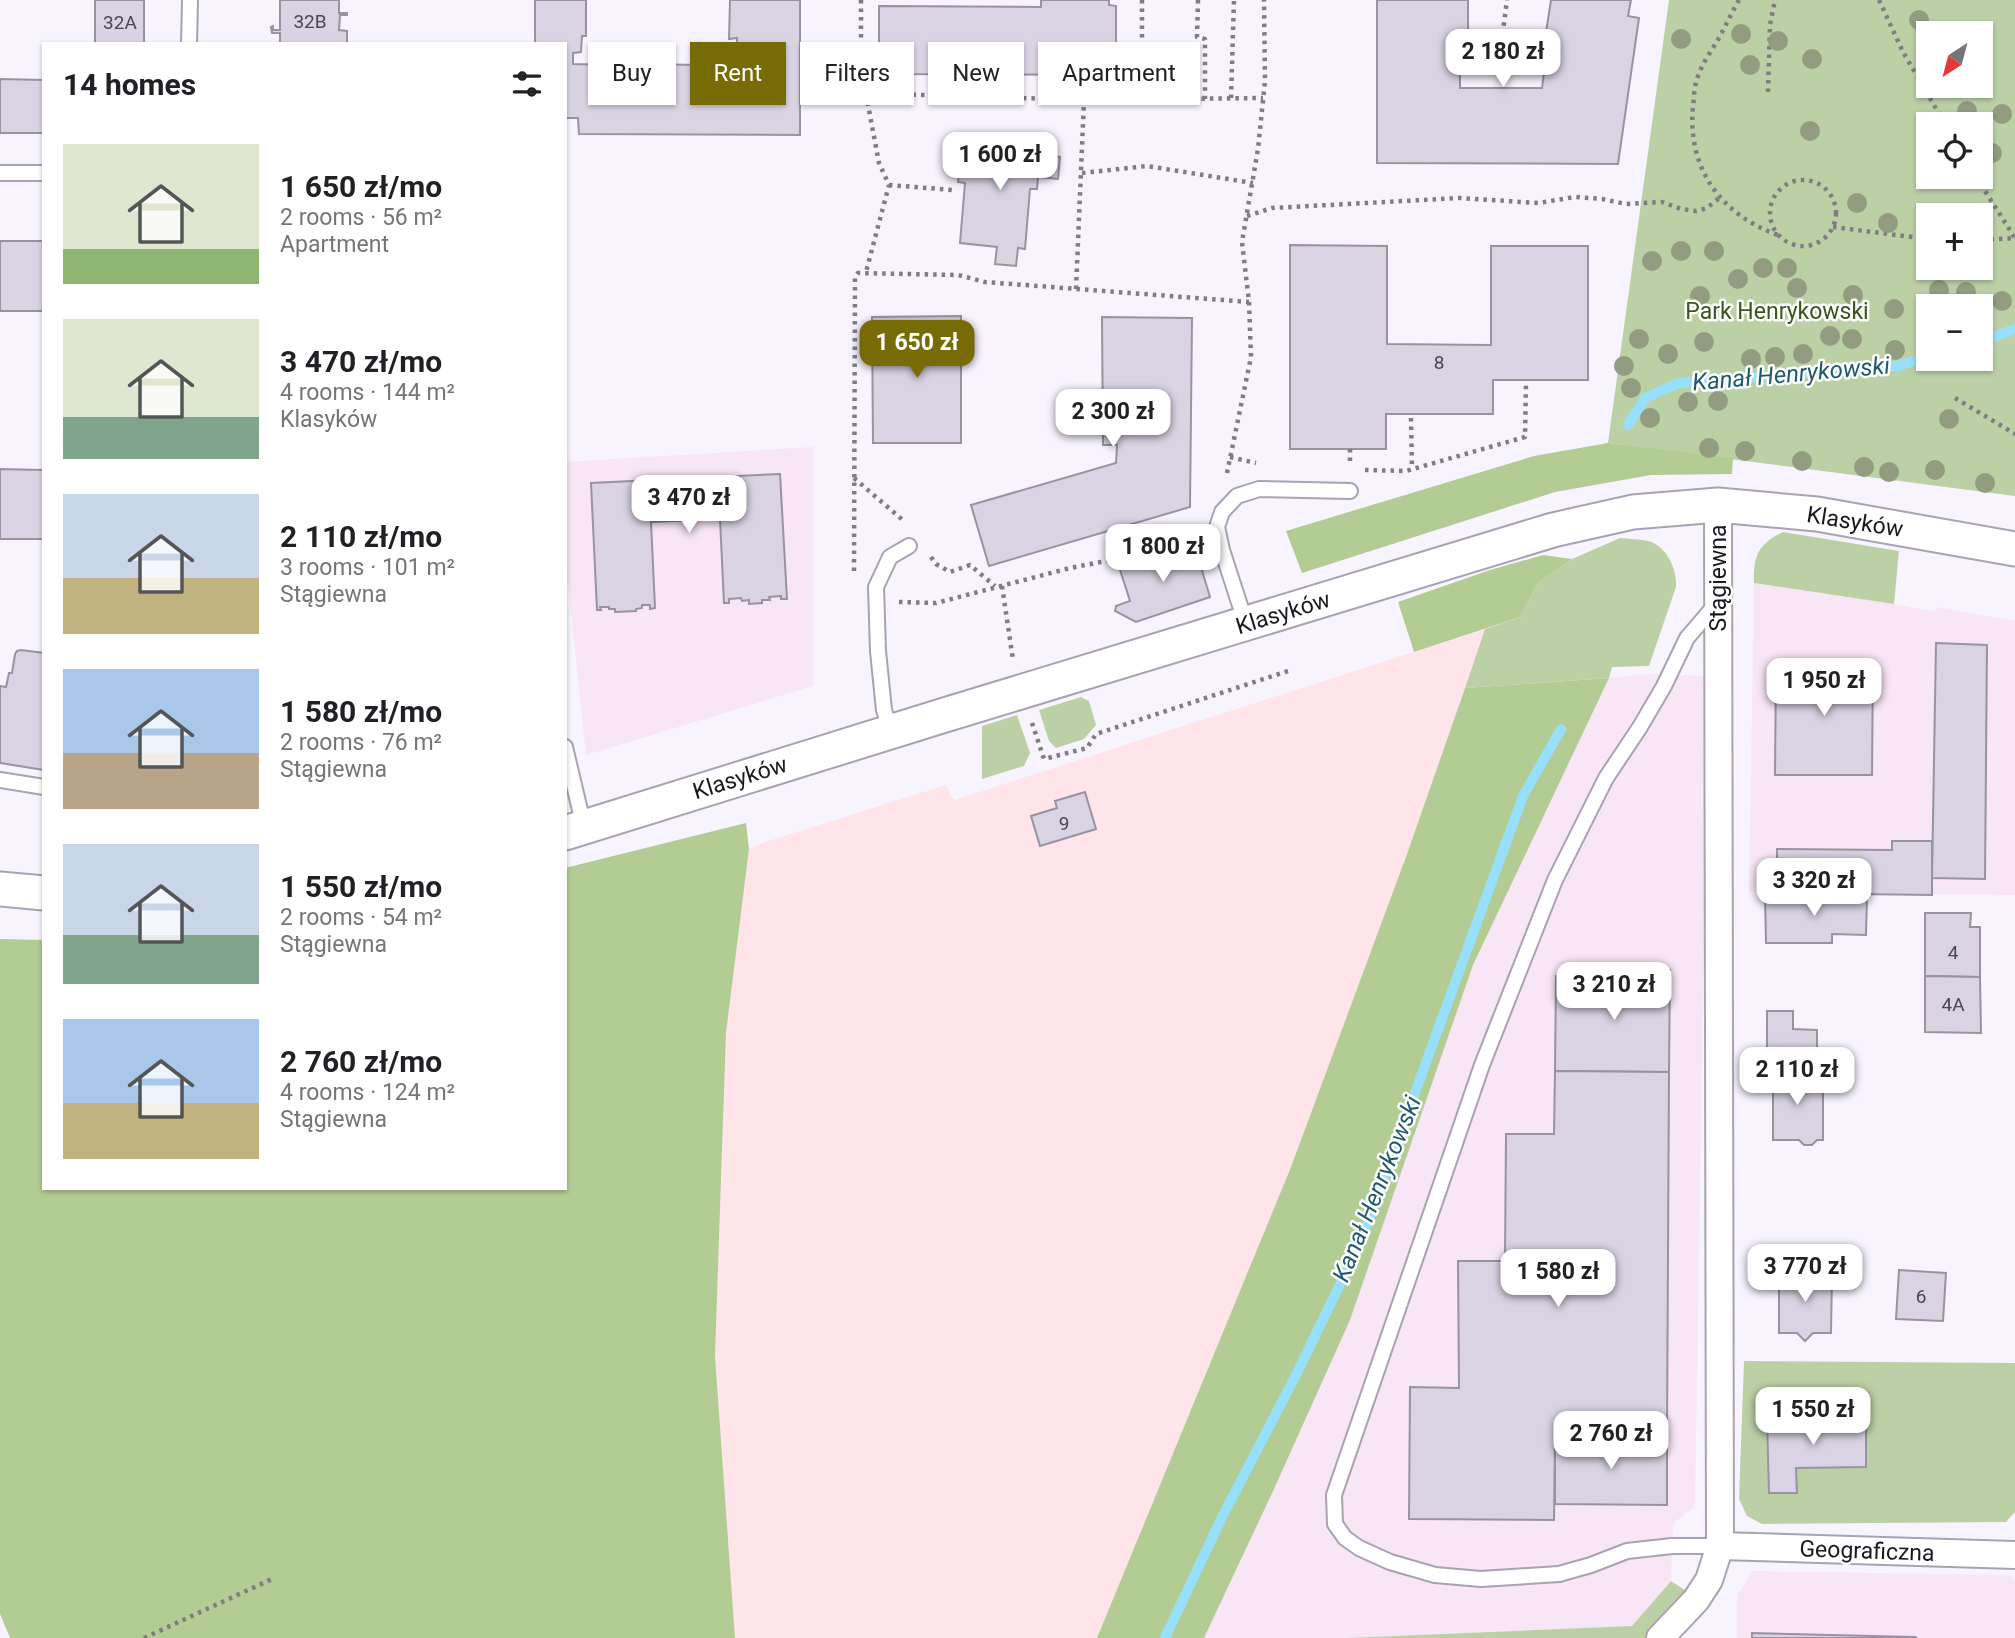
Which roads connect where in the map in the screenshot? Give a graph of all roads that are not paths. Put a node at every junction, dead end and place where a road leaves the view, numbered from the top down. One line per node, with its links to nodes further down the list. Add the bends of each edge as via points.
1 (190, 0): 2 (lane)
2 (189, 42)
3 (0, 173): 4 (lane)
4 (42, 173)
5 (1350, 491): 10 (lane, via 1259,489 1237,496 1222,512 1217,527)
6 (1718, 505): 8 (street, Klasyków, via 1817,514); 9 (street, Stągiewna); 10 (street, Klasyków, via 1633,512 1553,530)
7 (909, 546): 11 (lane, via 890,557 876,587 884,710)
8 (2015, 549)
9 (1718, 601): 18 (street, Stągiewna); 18 (lane, via 1687,639 1646,717 1606,778 1555,880 1482,1065 1334,1495 1335,1524 1345,1538 1390,1562 1435,1575 1481,1579 1559,1574 1627,1551)
10 (1246, 624): 11 (street, Klasyków)
11 (891, 731): 15 (street, Klasyków)
12 (567, 764): 15 (lane)
13 (0, 779): 14 (lane)
14 (42, 787)
15 (575, 830)
16 (0, 889): 17 (street)
17 (42, 893)
18 (1720, 1546): 19 (street, Geograficzna); 20 (street, Stągiewna, via 1710,1580)
19 (2015, 1555)
20 (1660, 1638)

